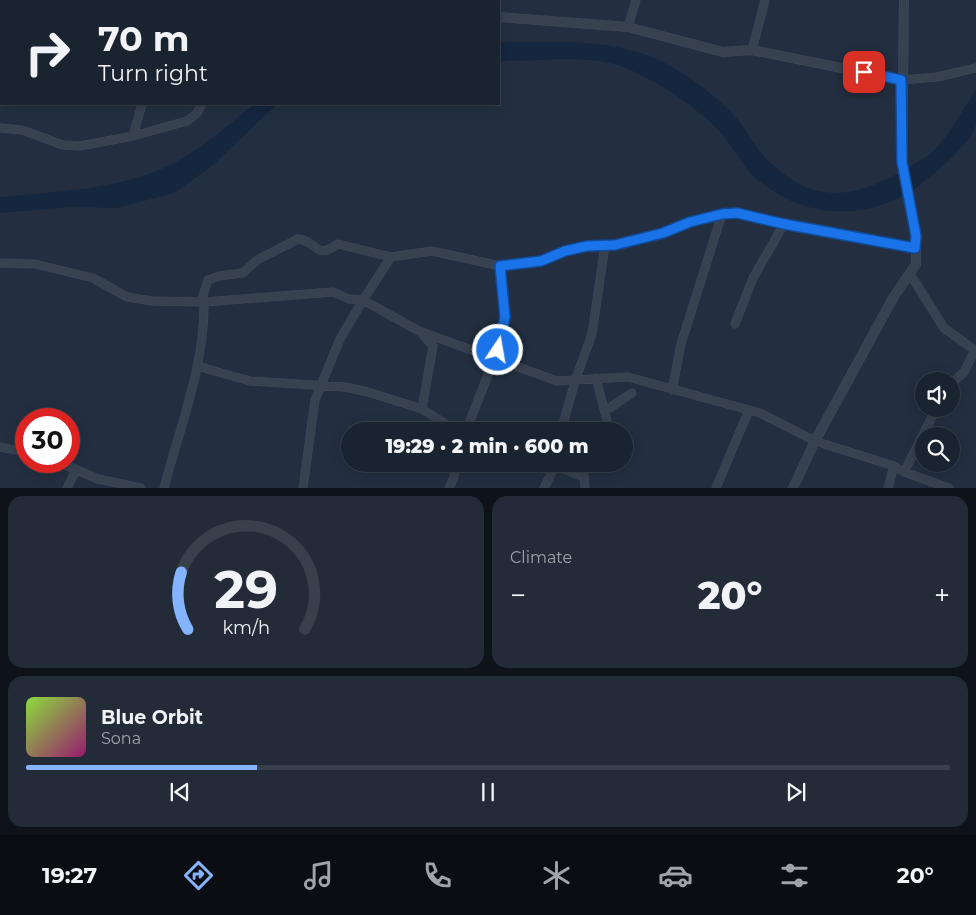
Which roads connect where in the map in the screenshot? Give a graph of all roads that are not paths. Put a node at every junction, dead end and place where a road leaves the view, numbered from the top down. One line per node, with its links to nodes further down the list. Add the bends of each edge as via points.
1 (636, 0): 5 (street)
2 (765, 0): 6 (street)
3 (904, 0): 8 (street)
4 (500, 17): 5 (street)
5 (628, 26): 6 (street, via 723,52)
6 (752, 50): 8 (street)
7 (976, 68): 8 (street, via 937,77)
8 (901, 80): 16 (street, via 902,162 916,236)
9 (142, 105): 12 (street)
10 (201, 105): 12 (street, via 187,122)
11 (0, 128): 12 (street, via 22,130 54,143 72,146)
12 (133, 136)
13 (722, 214): 14 (street, via 737,213); 15 (street, via 663,233); 32 (street, via 681,344)
14 (784, 224): 16 (street); 23 (street, via 752,278)
15 (605, 245): 19 (street, via 565,251 525,264); 29 (street, via 592,334)
16 (915, 248): 20 (street, via 916,264)
17 (391, 257): 19 (street, via 432,251); 21 (street); 22 (street, via 338,244 322,252 309,242 298,239 257,260 243,273 208,280)
18 (0, 263): 22 (street, via 35,264 93,278 127,297)
19 (500, 266): 26 (street, via 505,317)
20 (910, 274): 25 (street, via 944,328); 42 (street, via 893,298)
21 (363, 300): 22 (street, via 349,299 333,292); 24 (street); 31 (street, via 340,339)
22 (203, 302): 27 (street, via 204,328)
23 (735, 324)
24 (419, 331): 26 (street); 34 (street, via 433,346)
25 (976, 350): 28 (street)
26 (495, 360): 29 (street, via 557,381); 39 (street)
27 (197, 366): 31 (street, via 250,381); 54 (street)
28 (960, 376)
29 (576, 378): 30 (street); 40 (street)
30 (596, 378): 32 (street, via 628,377); 36 (street)
31 (320, 387): 34 (street, via 345,387); 55 (street, via 315,400)
32 (672, 390): 35 (street)
33 (632, 392): 36 (street)
34 (422, 409): 38 (street)
35 (749, 410): 42 (street); 59 (street)
36 (605, 411): 41 (street)
37 (932, 417): 49 (street)
38 (443, 422)
39 (470, 422)
40 (564, 422)
41 (607, 422)
42 (816, 441): 45 (street); 60 (street)
43 (0, 447): 44 (street)
44 (15, 450)
45 (894, 466): 49 (street); 61 (street)
46 (80, 471): 53 (street)
47 (454, 472): 56 (street)
48 (585, 472): 51 (street)
49 (904, 472): 62 (street)
50 (74, 473): 52 (street)
51 (584, 475): 57 (street, via 552,464 553,470); 58 (street)
52 (67, 488)
53 (141, 488)
54 (164, 488)
55 (303, 488)
56 (449, 488)
57 (544, 488)
58 (585, 488)
59 (716, 488)
60 (793, 488)
61 (888, 488)
62 (949, 488)

